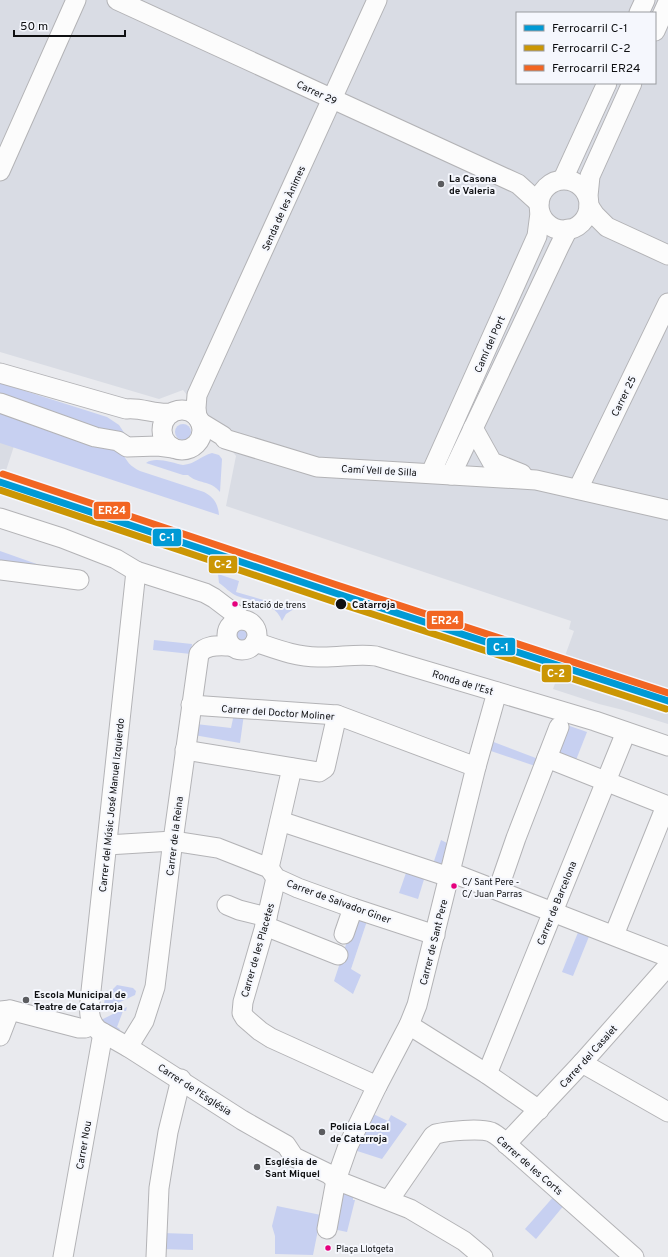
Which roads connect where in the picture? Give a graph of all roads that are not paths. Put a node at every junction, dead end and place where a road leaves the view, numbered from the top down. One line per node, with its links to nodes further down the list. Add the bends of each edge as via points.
1 (76, 0): 11 (street)
2 (117, 0): 10 (street, Carrer 29)
3 (377, 0): 10 (street, Senda de les Ànimes)
4 (645, 0): 6 (street)
5 (668, 2): 7 (street)
6 (639, 12)
7 (656, 29)
8 (606, 84): 12 (street)
9 (632, 84): 14 (street, via 590,176)
10 (332, 99): 13 (street, Carrer 29); 21 (street, Senda de les Ànimes, via 197,395)
11 (0, 171)
12 (555, 182): 13 (street, Carrer 29); 14 (street, via 570,180 578,183 584,189); 15 (street, via 543,191)
13 (518, 184): 15 (street, Carrer 29)
14 (588, 201): 16 (street, via 587,214 583,221); 17 (street, via 595,215 607,227)
15 (539, 208): 16 (street, via 543,219 554,228); 28 (street, Camí del Port, via 537,236)
16 (568, 230): 23 (street, Camí del Port)
17 (668, 255)
18 (668, 303): 31 (street, Carrer 25)
19 (0, 373): 22 (street, via 126,409 134,408 162,414)
20 (0, 403): 25 (street, via 95,437)
21 (198, 419): 22 (street, via 193,412 182,410); 24 (street, Camí Vell de Silla); 26 (street, via 201,434)
22 (166, 423): 25 (street, via 145,437); 27 (street, via 165,440)
23 (473, 428): 29 (street, Camí del Port); 30 (street, Camí Vell de Silla, via 492,462)
24 (225, 439): 26 (street, Camí Vell de Silla); 28 (street, Camí Vell de Silla, via 317,467)
25 (118, 441): 27 (street, via 127,447)
26 (195, 445): 27 (street, via 184,449)
27 (173, 448)
28 (431, 473): 29 (street, Camí Vell de Silla)
29 (451, 475): 30 (street, Camí Vell de Silla)
30 (536, 480): 31 (street, Camí Vell de Silla)
31 (578, 489): 32 (street, Camí Vell de Silla)
32 (668, 510)
33 (0, 518): 36 (street, via 116,559)
34 (0, 531): 36 (street, via 115,568)
35 (0, 570): 37 (street)
36 (136, 571): 38 (street, via 205,593); 54 (street, Carrer del Músic José Manuel Izquierdo)
37 (79, 580)
38 (234, 632): 39 (street, via 235,649 247,650); 39 (street, via 248,622 256,630); 41 (street, Carrer de la Reina, via 199,654)
39 (255, 642): 40 (street, Ronda de l'Est, via 302,656 376,656)
40 (497, 692): 44 (street, Ronda de l'Est); 48 (street, Carrer de Sant Pere)
41 (191, 705): 42 (street, Carrer del Doctor Moliner); 46 (street, Carrer de la Reina)
42 (337, 715): 48 (street, Carrer del Doctor Moliner); 49 (street, via 323,770 319,772)
43 (559, 727): 47 (street)
44 (626, 732): 45 (street, Ronda de l'Est); 50 (street, Carrer de Barcelona)
45 (668, 746)
46 (185, 750): 49 (street); 53 (street, Carrer de la Reina)
47 (547, 758): 50 (street); 57 (street)
48 (476, 767): 56 (street, Carrer de Sant Pere)
49 (292, 768): 52 (street, Carrer de les Placetes)
50 (606, 781): 51 (street); 60 (street, Carrer de Barcelona)
51 (667, 806): 64 (street)
52 (280, 821): 55 (street, Carrer de les Placetes); 56 (street)
53 (173, 841): 54 (street, Carrer de Salvador Giner); 55 (street, Carrer de Salvador Giner, via 218,848); 72 (street, Carrer de la Reina, via 155,986 144,1021)
54 (107, 845): 70 (street, Carrer del Músic José Manuel Izquierdo, via 89,1012)
55 (273, 873): 59 (street, Carrer de Salvador Giner, via 298,888); 61 (street, Carrer de les Placetes)
56 (450, 874): 57 (street); 63 (street, Carrer de Sant Pere)
57 (498, 890): 60 (street)
58 (227, 905): 61 (street)
59 (353, 908): 62 (street); 63 (street, Carrer de Salvador Giner)
60 (553, 912): 64 (street); 74 (street, Carrer de Barcelona)
61 (266, 922): 65 (street); 76 (street, Carrer de les Placetes, via 243,1002 242,1013 245,1018 271,1038)
62 (344, 934)
63 (435, 935): 69 (street, Carrer de Sant Pere, via 417,1005)
64 (614, 935): 66 (street)
65 (338, 956)
66 (668, 957)
67 (668, 966): 73 (street, Carrer del Casalet)
68 (5, 1010): 70 (street, via 79,1028); 71 (street)
69 (409, 1025): 74 (street); 76 (street, Carrer de Sant Pere)
70 (98, 1029): 72 (street, Carrer de l'Església); 83 (street, Carrer Nou)
71 (0, 1036)
72 (128, 1047): 75 (street, Carrer de l'Església)
73 (582, 1063): 77 (street, Carrer del Casalet); 78 (street)
74 (487, 1074): 77 (street)
75 (181, 1080): 80 (street, Carrer de l'Església, via 286,1145 294,1157); 84 (street, via 168,1132 159,1188)
76 (377, 1086): 80 (street, Carrer de Sant Pere, via 348,1146)
77 (539, 1110): 79 (street, Carrer del Casalet)
78 (668, 1112)
79 (506, 1144): 81 (street, Carrer de les Corts, via 493,1133 485,1131 436,1134); 86 (street, Carrer de les Corts)
80 (336, 1180): 81 (street, Carrer de l'Església); 82 (street, Carrer de Sant Pere)
81 (389, 1200): 85 (street, Carrer de l'Església, via 435,1223 464,1241)
82 (327, 1229)
83 (63, 1257)
84 (156, 1257)
85 (483, 1257)
86 (634, 1257)

